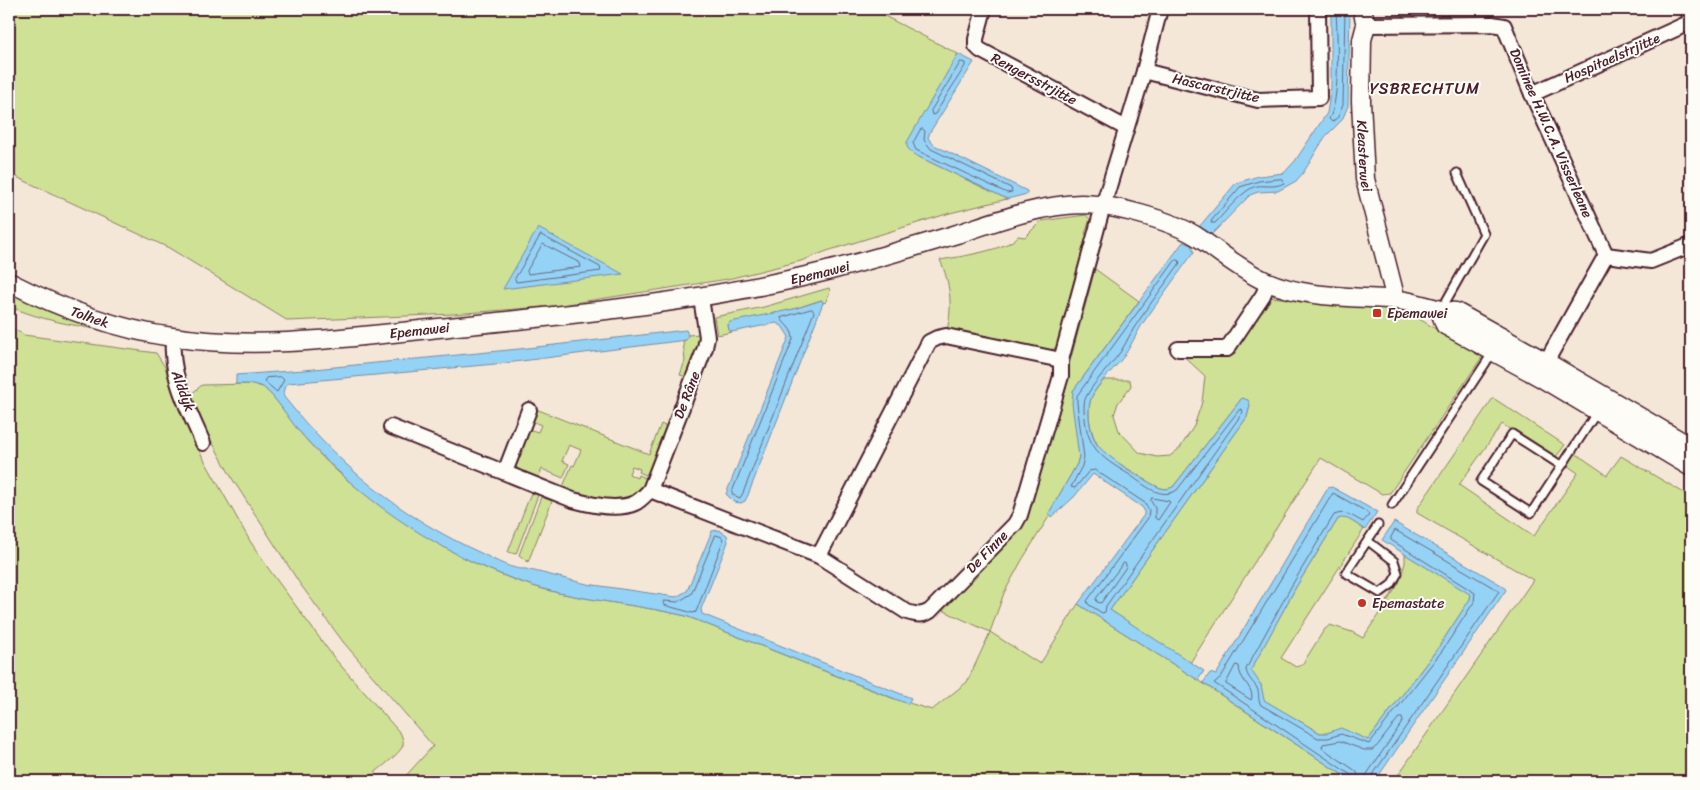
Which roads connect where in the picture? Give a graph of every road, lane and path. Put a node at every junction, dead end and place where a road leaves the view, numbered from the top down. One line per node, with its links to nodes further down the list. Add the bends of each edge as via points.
1 (984, 9): 10 (street, Rengersstrjitte, via 976,39 980,50)
2 (1160, 9): 8 (street)
3 (1318, 9): 8 (street, Hascarstrjitte, via 1319,98 1258,100)
4 (1687, 9): 6 (street)
5 (1364, 17): 9 (street, Dominee H.W.C.A. Visserleane, via 1504,26); 18 (street, Kleasterwei, via 1361,101 1366,179)
6 (1691, 17)
7 (1691, 22): 9 (street, Hospitaelstrjitte)
8 (1144, 71): 10 (street)
9 (1532, 94): 14 (street, Dominee H.W.C.A. Visserleane)
10 (1126, 128): 12 (street)
11 (1456, 172): 19 (lane, via 1484,234)
12 (1103, 206): 16 (street, Epemawei, via 1192,233 1234,264); 17 (street, Epemawei, via 1067,205 1020,214 847,266); 23 (street, De Finne)
13 (1691, 245): 14 (street, via 1651,261)
14 (1606, 255): 24 (street)
15 (9, 282): 20 (street, Tolhek, via 82,314)
16 (1268, 282): 18 (street, Epemawei, via 1295,292); 21 (street, via 1263,295 1227,349)
17 (701, 298): 20 (street, Epemawei, via 344,338 245,342); 32 (street, De Râne, via 707,337 705,348)
18 (1396, 300): 19 (street, Epemawei)
19 (1440, 311): 22 (street, Epemawei, via 1445,325); 24 (street, Epemawei, via 1456,312)
20 (173, 338): 28 (street, Alddyk, via 174,373)
21 (1178, 349)
22 (1494, 351): 26 (street, Epemawei); 33 (lane)
23 (1061, 360): 36 (street, via 946,336 930,342); 36 (street, De Finne, via 1061,376 1020,515 1015,524 930,611 917,615 908,612)
24 (1546, 362): 29 (street, Epemawei)
25 (529, 410): 31 (street)
26 (1598, 411): 29 (street, Epemawei); 30 (lane)
27 (391, 427): 31 (street)
28 (203, 443)
29 (1689, 459)
30 (1562, 466): 30 (lane, via 1531,513 1482,481 1512,434)
31 (505, 472): 32 (street, via 589,504 634,504)
32 (650, 490): 36 (street, De Finne)
33 (1392, 505)
34 (1378, 525): 35 (lane)
35 (1368, 541): 35 (lane, via 1346,573 1380,593 1392,585 1398,573 1394,561)
36 (819, 556)

